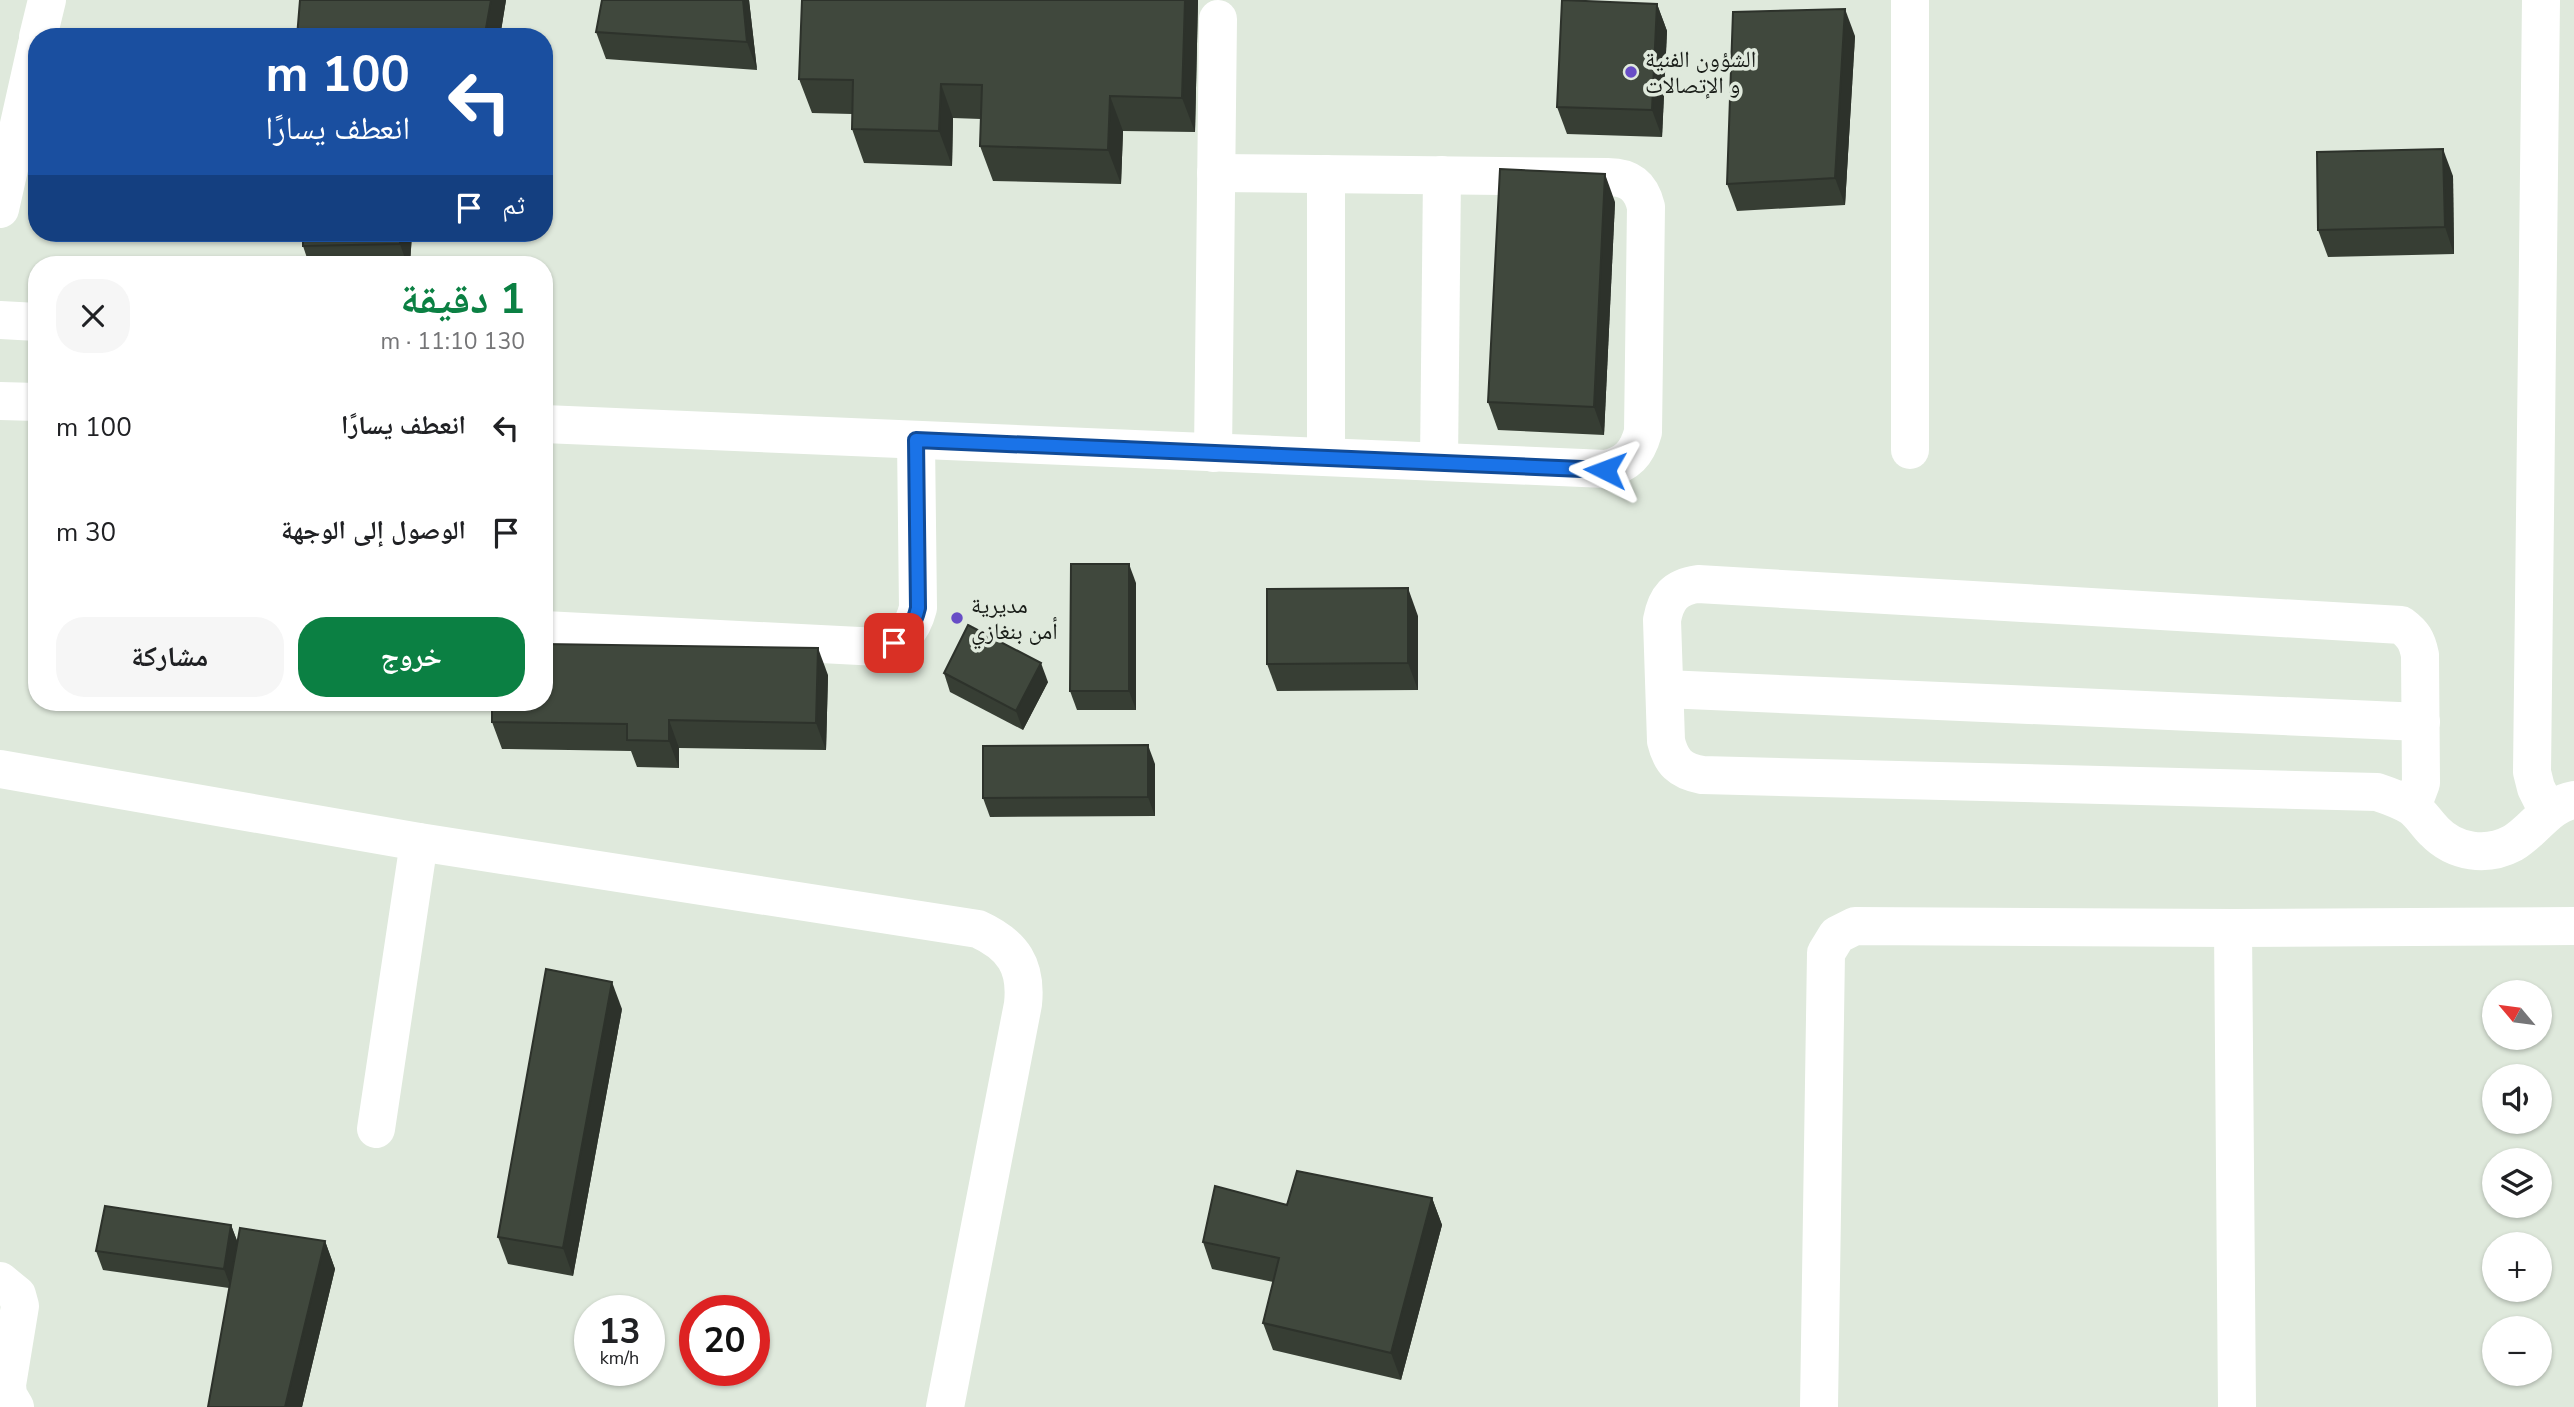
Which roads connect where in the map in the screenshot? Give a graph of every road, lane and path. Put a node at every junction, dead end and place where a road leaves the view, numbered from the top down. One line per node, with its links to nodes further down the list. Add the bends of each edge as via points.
1 (47, 0): 5 (street)
2 (1910, 0): 17 (street)
3 (2541, 0): 25 (street, via 2532,772 2536,788)
4 (1218, 19): 7 (street)
5 (40, 28)
6 (28, 84): 10 (street)
7 (1216, 173): 8 (street); 18 (street)
8 (1326, 174): 9 (street); 19 (street)
9 (1442, 175): 20 (street); 20 (street, via 1619,177 1637,187 1646,207 1643,432 1633,455 1605,470)
10 (0, 209)
11 (0, 320): 12 (street)
12 (28, 322)
13 (0, 401): 14 (street)
14 (28, 402)
15 (553, 424): 16 (street)
16 (916, 440): 18 (street); 21 (street, via 918,608 907,634 894,643 879,647)
17 (1910, 450)
18 (1213, 453): 19 (street)
19 (1326, 457): 20 (street)
20 (1439, 462)
21 (553, 630)
22 (1665, 690): 23 (street); 23 (street, via 1665,606 1672,593 1698,584 2401,625 2418,643); 26 (street, via 1669,755 1688,773 2354,790 2377,792)
23 (2421, 722): 26 (street, via 2421,783)
24 (0, 769): 27 (street)
25 (2561, 806): 26 (street, via 2519,839 2493,851 2478,852 2442,839)
26 (2412, 807)
27 (419, 842): 30 (street); 33 (street, via 978,929 1007,946 1022,974 1024,1004)
28 (2574, 926): 29 (street)
29 (2233, 928): 34 (street, via 1855,926 1837,935 1826,953); 35 (street)
30 (376, 1129)
31 (0, 1281): 32 (street, via 17,1295 20,1306 7,1385)
32 (15, 1407)
33 (945, 1407)
34 (1819, 1407)
35 (2237, 1407)

